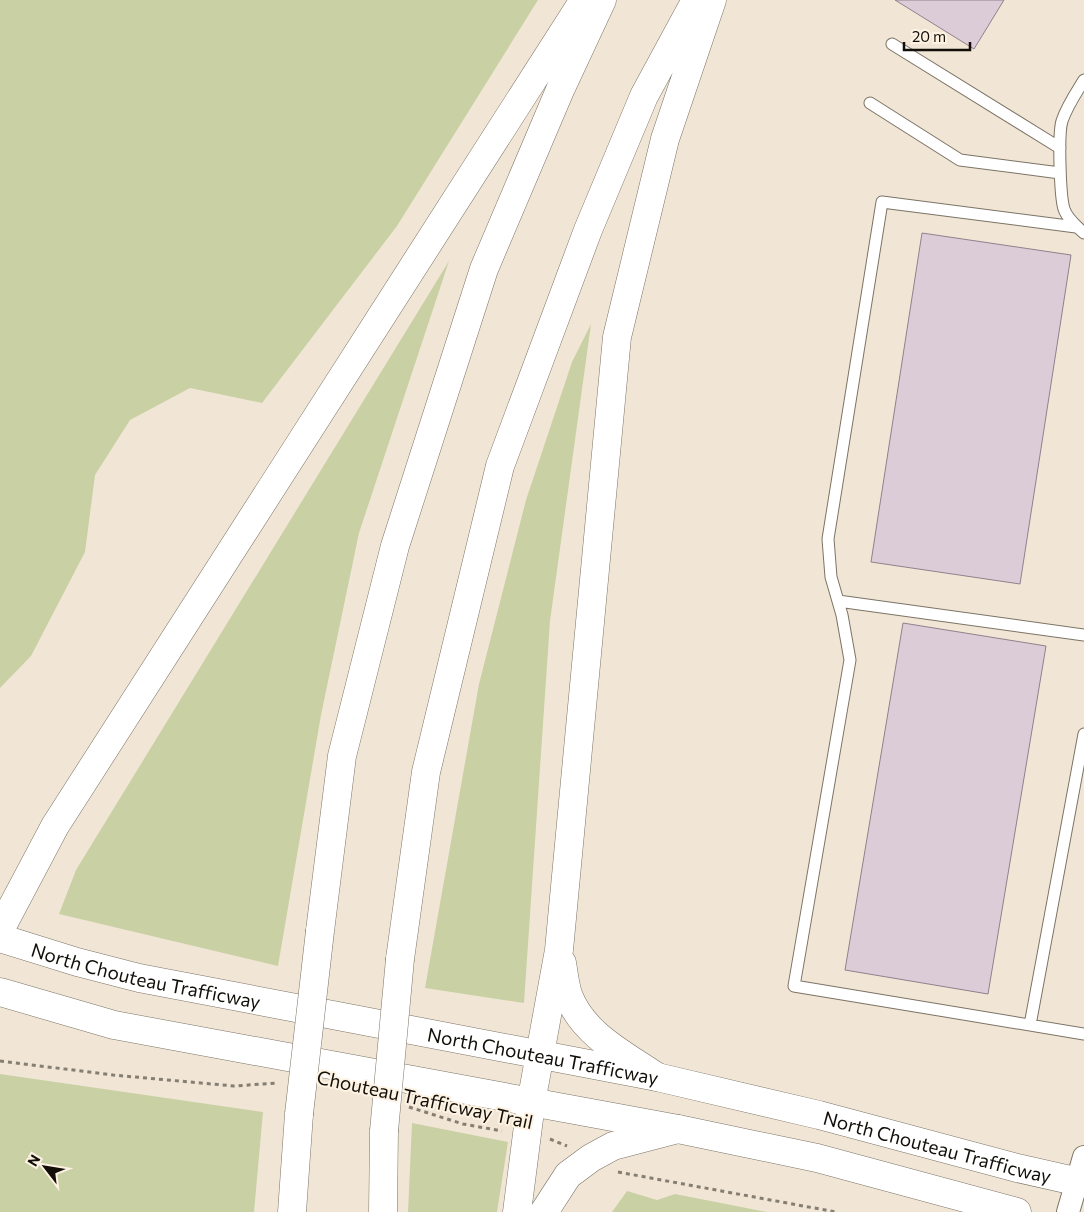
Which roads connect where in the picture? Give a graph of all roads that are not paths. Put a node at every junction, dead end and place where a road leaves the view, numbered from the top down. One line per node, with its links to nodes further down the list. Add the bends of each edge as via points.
1 (584, 0): 14 (main road, via 60,817)
2 (602, 0): 25 (main road, bridge, via 484,269 395,546 342,756 299,1114)
3 (696, 0): 26 (main road, bridge, via 640,105 588,230 500,466 426,772 400,959 384,1131)
4 (712, 0): 16 (main road, via 664,139 617,337)
5 (892, 44): 8 (lane)
6 (1084, 80): 8 (lane, via 1061,124)
7 (870, 103): 9 (lane, via 960,160)
8 (1060, 148): 9 (lane)
9 (1060, 173): 10 (lane, via 1064,210)
10 (1080, 230): 11 (lane, via 882,202 828,539 831,577)
11 (838, 601): 12 (lane); 18 (lane, via 850,660 794,986)
12 (1084, 635)
13 (1084, 734): 18 (lane)
14 (0, 930)
15 (0, 938): 20 (main road, North Chouteau Trafficway, via 139,978)
16 (559, 950): 20 (main road); 21 (main road, via 568,996 579,1017 601,1038)
17 (0, 992): 22 (main road, via 114,1026)
18 (1030, 1025): 19 (lane)
19 (1084, 1034)
20 (540, 1054): 21 (main road, North Chouteau Trafficway); 22 (main road)
21 (657, 1077): 24 (main road, North Chouteau Trafficway, via 819,1115 1017,1168)
22 (531, 1104): 23 (main road); 27 (main road)
23 (678, 1129): 28 (main road, via 613,1146 590,1158 568,1175); 29 (main road, via 817,1158)
24 (1082, 1174): 30 (street)
25 (292, 1212)
26 (383, 1212)
27 (517, 1212)
28 (544, 1212)
29 (1017, 1212)
30 (1068, 1212)

